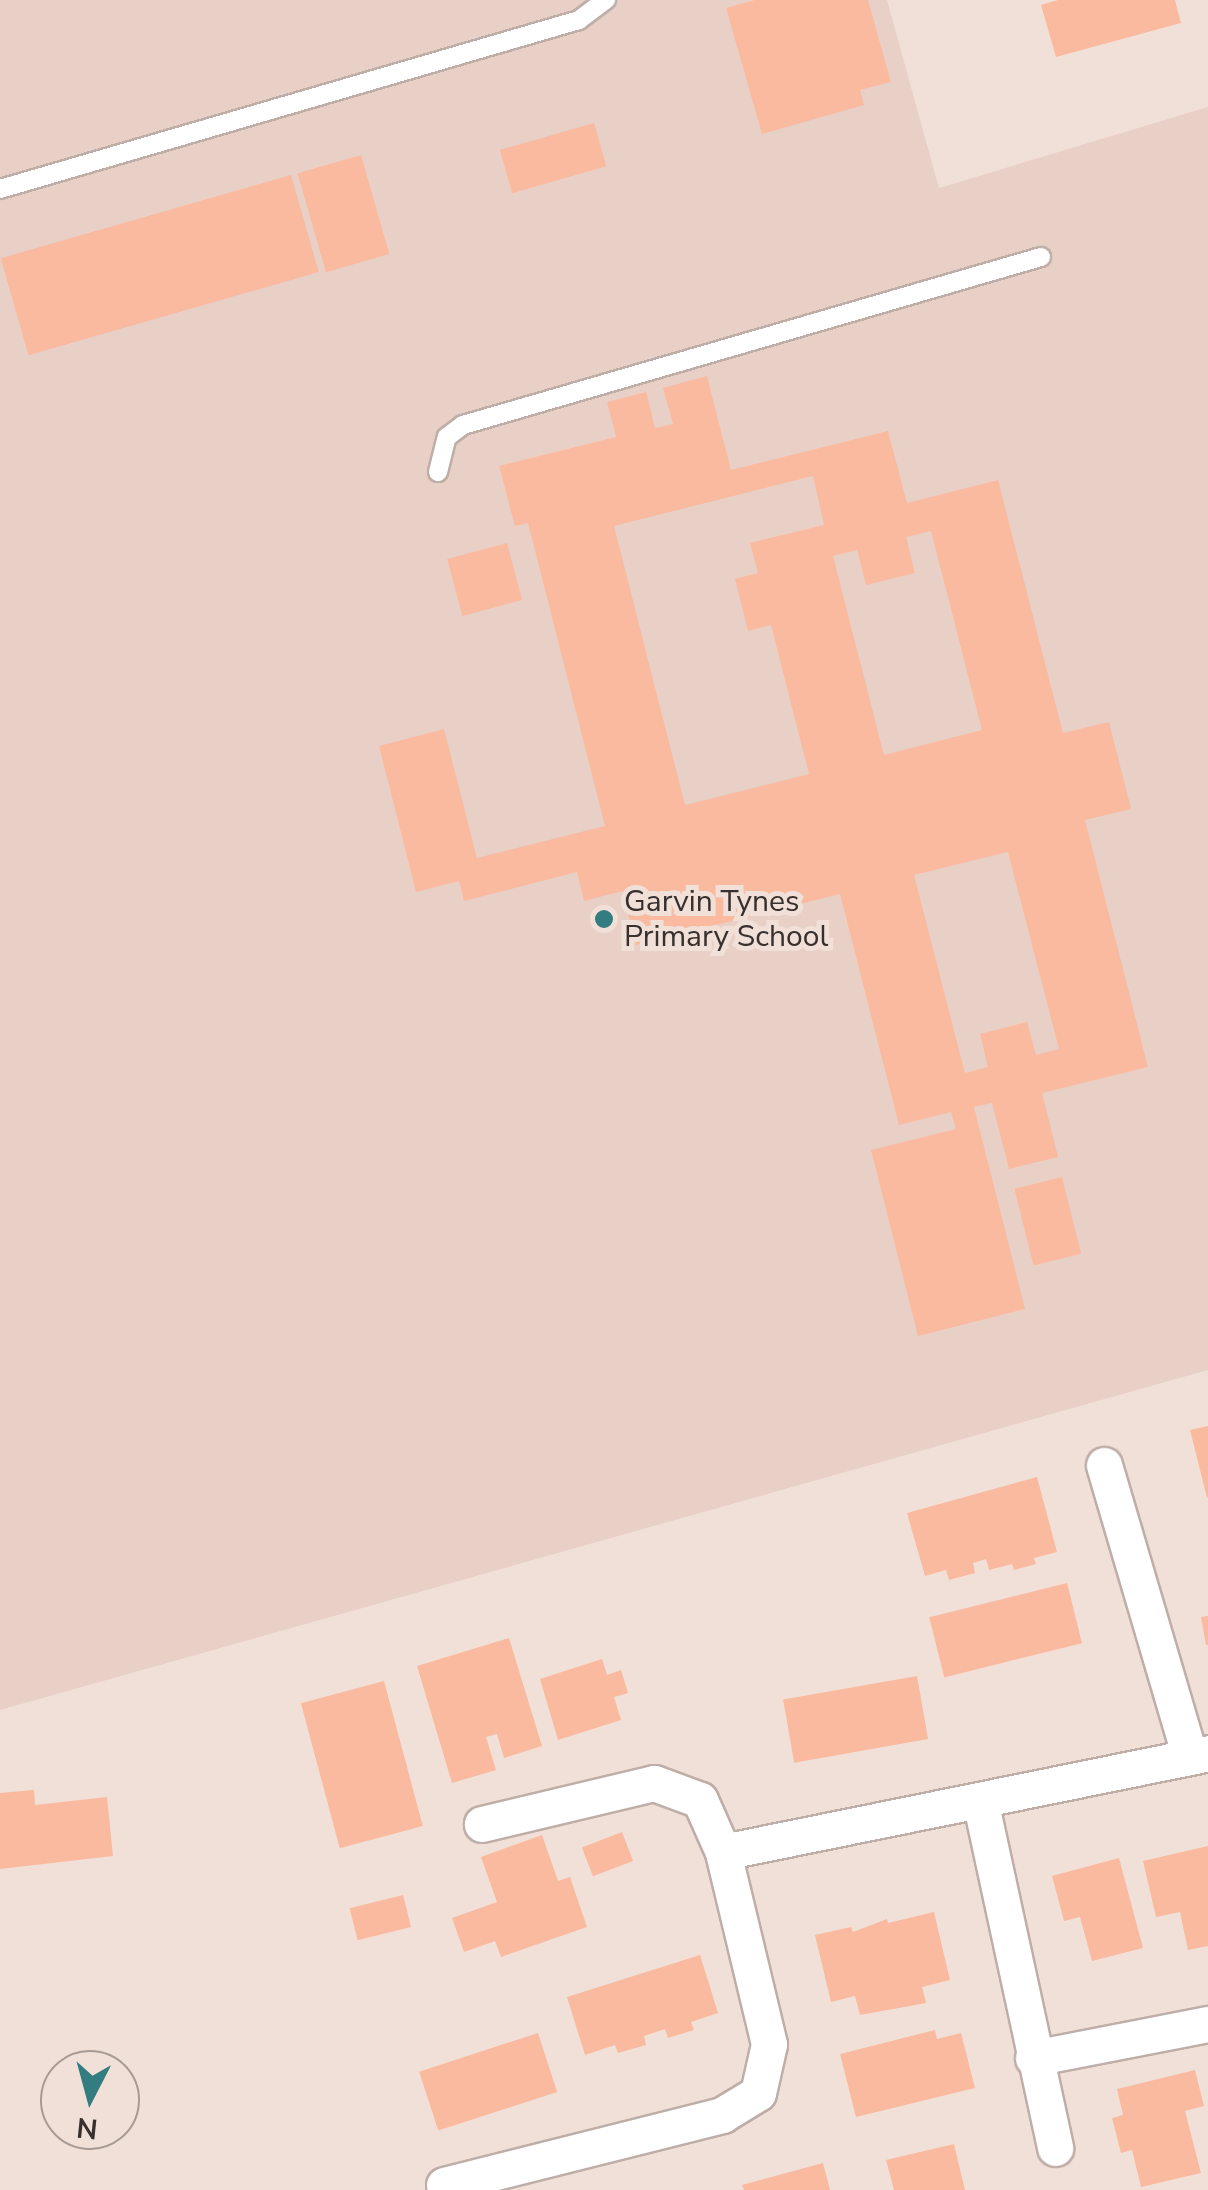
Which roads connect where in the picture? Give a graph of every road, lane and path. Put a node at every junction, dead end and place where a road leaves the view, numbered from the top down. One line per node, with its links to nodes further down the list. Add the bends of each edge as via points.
1 (606, 0): 2 (lane, via 579,20)
2 (0, 189)
3 (1042, 257): 4 (lane, via 463,425 447,436)
4 (438, 472)
5 (1104, 1464): 6 (street)
6 (1199, 1755): 7 (street)
7 (980, 1800): 9 (street); 11 (street)
8 (482, 1824): 9 (street, via 654,1784 700,1800)
9 (723, 1852): 13 (street, via 769,2044 758,2093 722,2114)
10 (1208, 2024): 11 (street)
11 (1033, 2058): 12 (street)
12 (1055, 2148)
13 (444, 2185)

